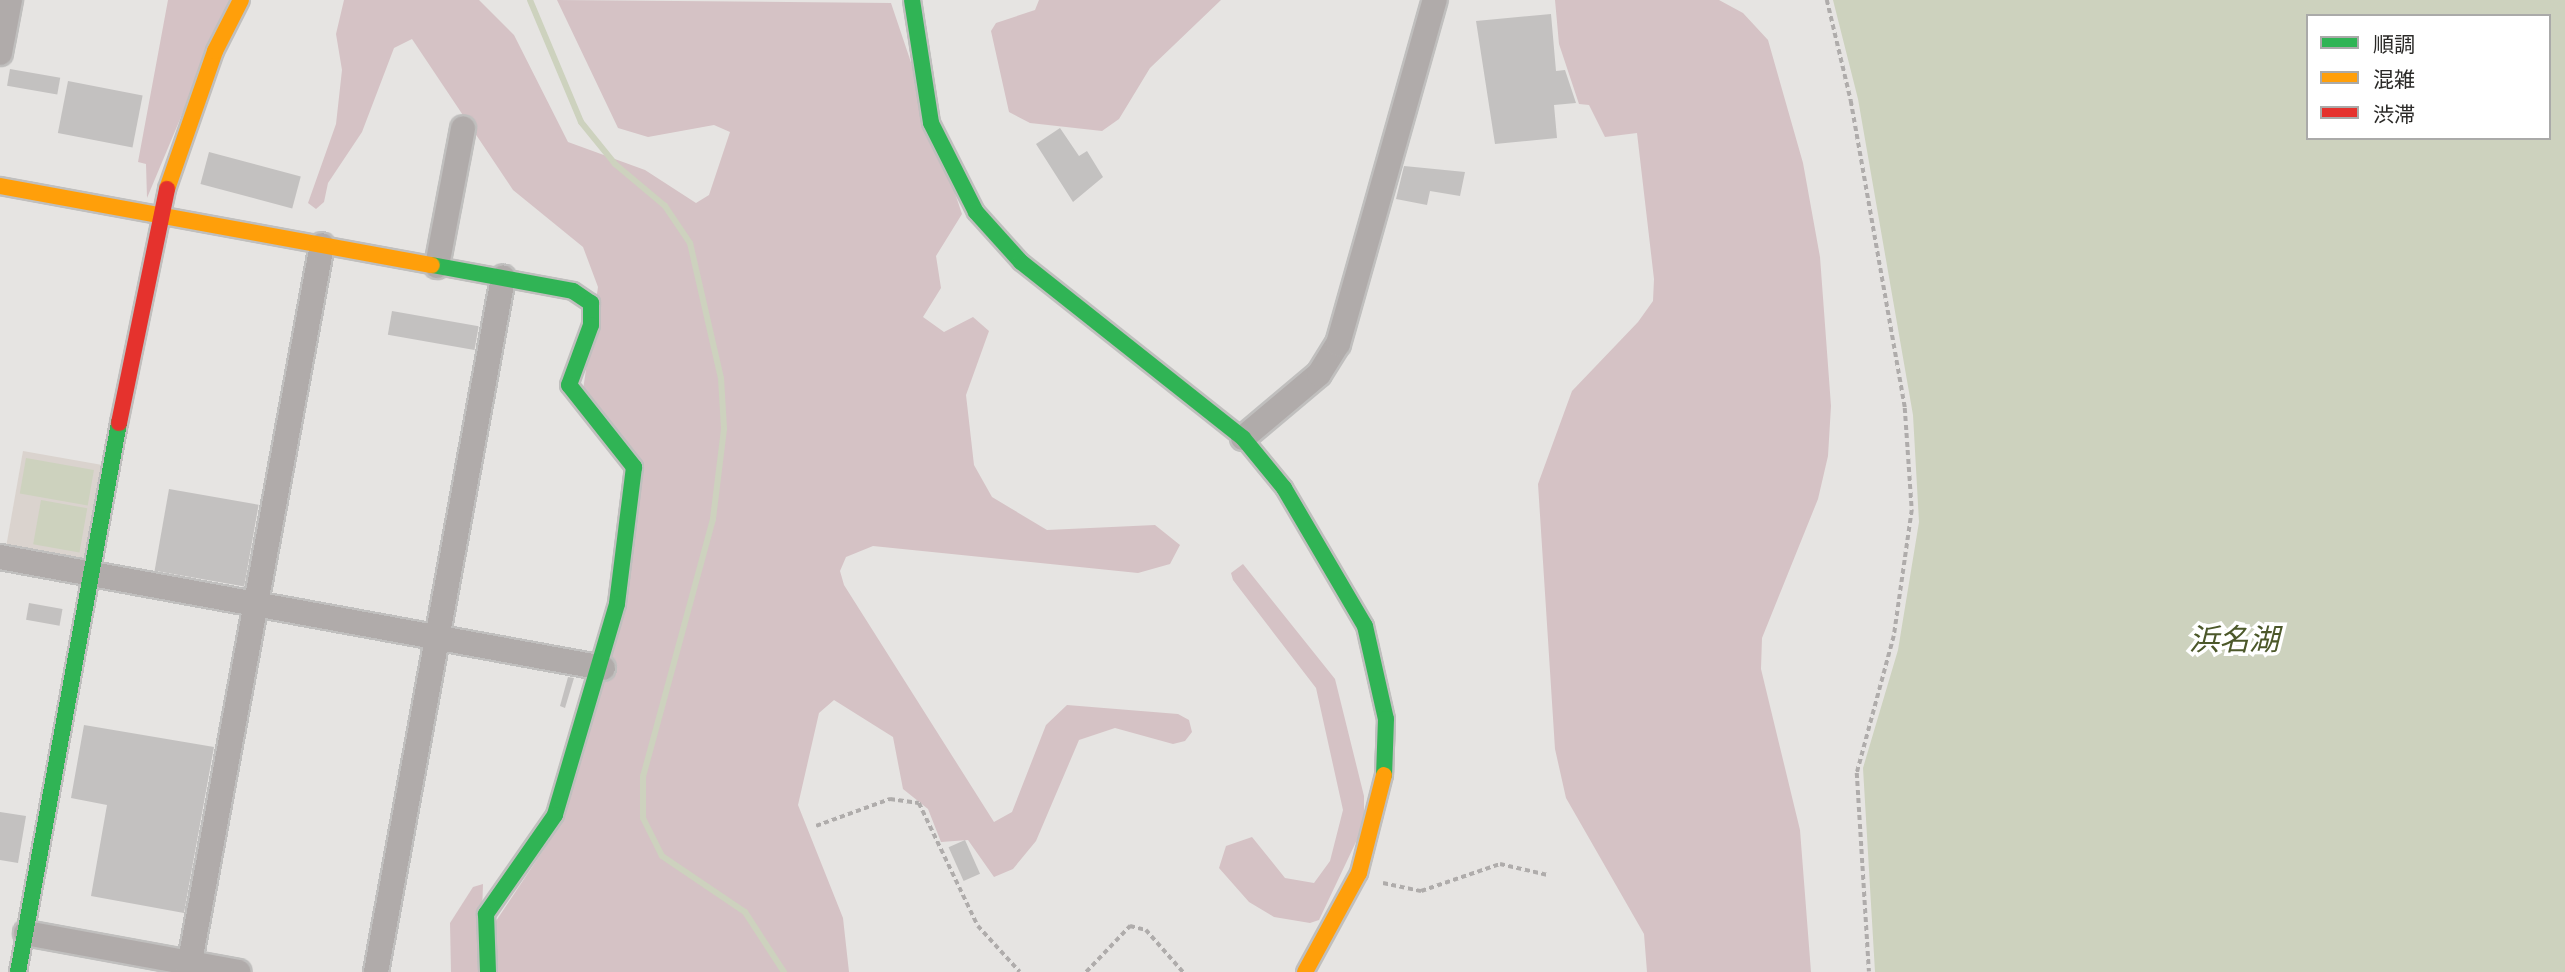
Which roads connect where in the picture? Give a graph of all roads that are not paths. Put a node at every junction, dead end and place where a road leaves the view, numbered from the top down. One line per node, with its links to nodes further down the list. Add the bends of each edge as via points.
1 (10, 0): 5 (street)
2 (241, 0): 8 (street, via 215,51)
3 (912, 0): 12 (street, via 931,123 976,212 1021,262)
4 (1435, 0): 12 (street, via 1338,344 1319,374)
5 (0, 53)
6 (463, 128): 10 (street)
7 (0, 186): 8 (street)
8 (158, 215): 9 (street); 14 (street)
9 (322, 245): 10 (street); 15 (street)
10 (437, 266): 11 (street)
11 (503, 278): 16 (street); 17 (street, via 573,291 591,303 591,326 569,385 634,467)
12 (1243, 438): 24 (street, via 1336,570 1375,656 1386,719 1384,782 1358,875)
13 (0, 557): 14 (street)
14 (92, 574): 15 (street); 18 (street)
15 (256, 604): 16 (street); 19 (street)
16 (437, 638): 17 (street); 22 (street)
17 (603, 668): 23 (street, via 555,815 486,914)
18 (26, 933): 19 (street); 20 (street)
19 (189, 967): 21 (street)
20 (18, 972)
21 (238, 972)
22 (376, 972)
23 (488, 972)
24 (1305, 972)

